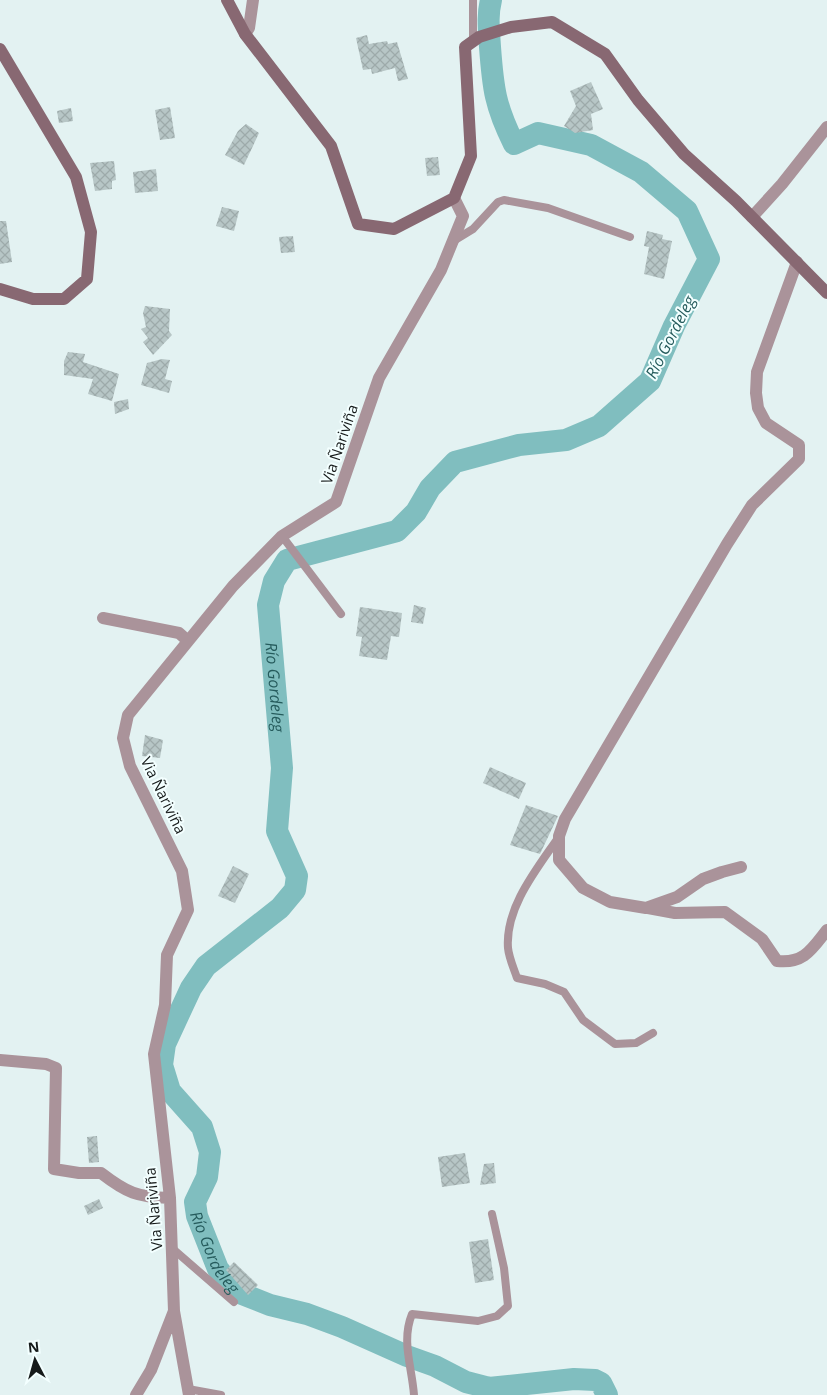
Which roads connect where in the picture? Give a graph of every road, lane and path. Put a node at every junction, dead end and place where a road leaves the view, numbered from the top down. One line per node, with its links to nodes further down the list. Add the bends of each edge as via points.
1 (227, 0): 4 (street)
2 (252, 0): 4 (street, via 249,28)
3 (473, 0): 5 (lane)
4 (245, 34): 8 (street, via 331,146 358,224 394,229)
5 (476, 40): 8 (street, via 465,47 471,156); 9 (street, via 501,31 552,22 605,54 638,100 684,154)
6 (0, 49): 13 (street, via 76,177 91,232 86,279 64,299 33,299)
7 (827, 127): 9 (street)
8 (454, 198): 11 (street, Via Ñariviña, via 464,216)
9 (752, 217): 12 (street)
10 (630, 237): 11 (lane, via 548,208 504,200 498,202 473,229)
11 (453, 241): 15 (street, Via Ñariviña, via 441,270 379,378 336,502)
12 (797, 262): 14 (street); 19 (street, via 758,372 756,392 758,408 766,423 800,445 799,460 752,505 727,544 565,819)
13 (0, 289)
14 (827, 293)
15 (282, 536): 16 (lane); 18 (street, Via Ñariviña, via 233,586)
16 (341, 614)
17 (103, 618): 18 (street, via 179,633)
18 (188, 641): 25 (street, Via Ñariviña, via 128,715 123,738 130,766 182,871 188,910 167,955 165,1005 154,1054)
19 (559, 836): 21 (street, via 559,860 583,888 610,902); 23 (lane, via 532,876 509,922 508,950 518,978 564,992 583,1020 615,1044 636,1043)
20 (741, 867): 21 (street, via 712,876 677,897)
21 (646, 908): 22 (street, via 675,913 725,912 762,940 777,961 790,962 809,953)
22 (827, 930)
23 (653, 1033)
24 (0, 1060): 25 (street, via 46,1064 56,1068 54,1168 101,1173 142,1197)
25 (170, 1198): 27 (street, Via Ñariviña)
26 (492, 1214): 33 (lane, via 504,1268 508,1306 497,1316 478,1321 412,1314 406,1328)
27 (173, 1248): 28 (lane); 29 (street, Via Ñariviña)
28 (234, 1302)
29 (174, 1311): 30 (street, Via Ñariviña); 31 (street, via 151,1370)
30 (188, 1392): 32 (lane)
31 (136, 1395)
32 (221, 1395)
33 (414, 1395)

